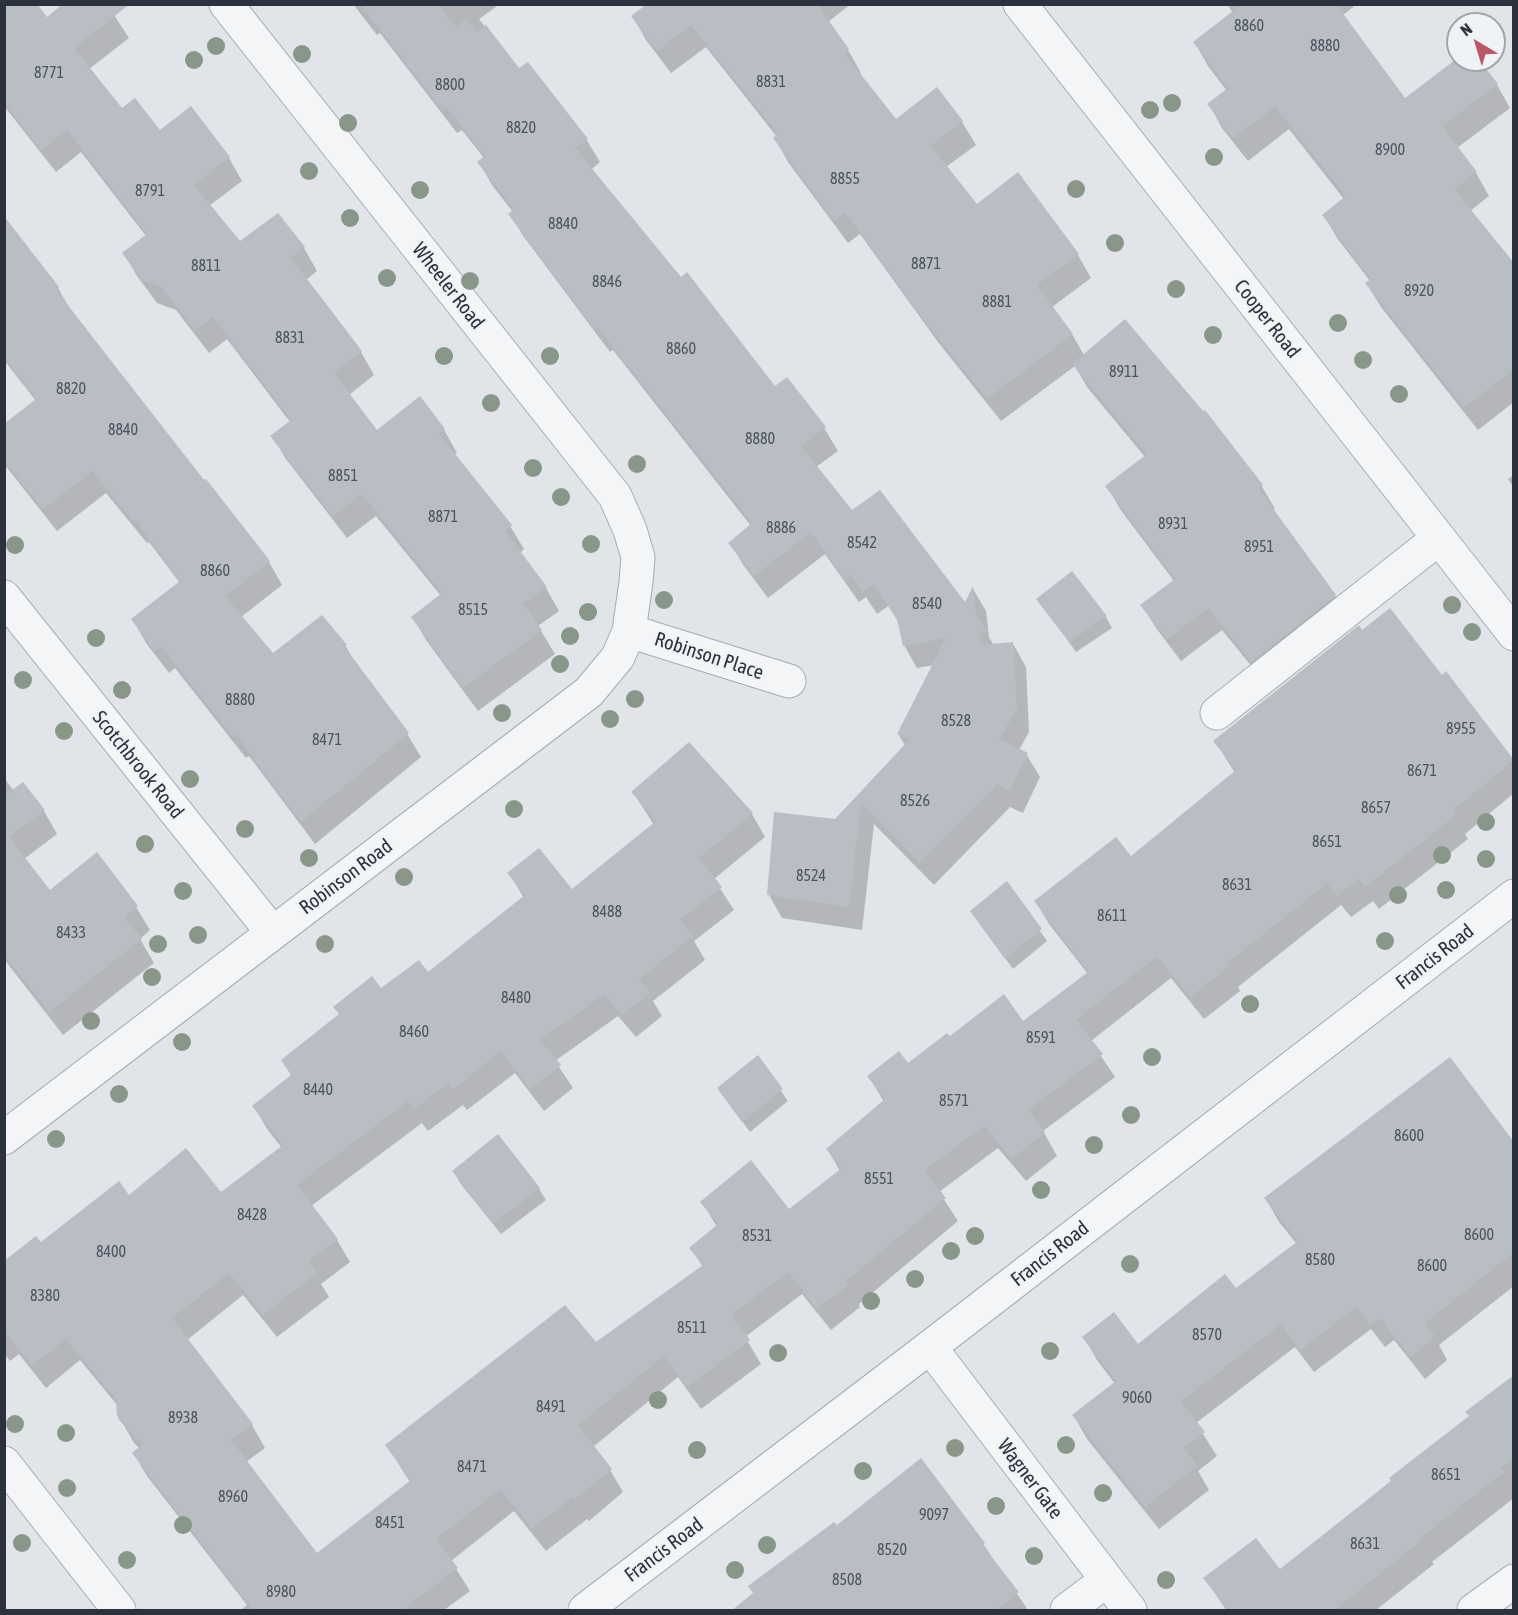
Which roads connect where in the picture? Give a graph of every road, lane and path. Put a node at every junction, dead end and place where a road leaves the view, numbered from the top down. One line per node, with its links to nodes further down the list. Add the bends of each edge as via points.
1 (226, 4): 4 (street, Wheeler Road, via 615,496 638,557)
2 (1020, 4): 3 (street, Cooper Road)
3 (1438, 538): 7 (street, Cooper Road); 9 (street)
4 (636, 582): 6 (street, Robinson Road)
5 (4, 597): 11 (street, Scotchbrook Road)
6 (629, 631): 8 (street, Robinson Place); 11 (street, Robinson Road, via 618,657 589,692)
7 (1514, 634)
8 (789, 681)
9 (1217, 713)
10 (1514, 896): 13 (street, Francis Road)
11 (273, 932): 12 (street, Robinson Road)
12 (4, 1138)
13 (930, 1347): 15 (street, Wagner Gate); 18 (street, Francis Road)
14 (4, 1463): 17 (street)
15 (1107, 1580): 19 (street); 20 (street, Wagner Gate)
16 (1514, 1581): 21 (street)
17 (119, 1611)
18 (585, 1611)
19 (1067, 1611)
20 (1130, 1611)
21 (1474, 1611)

